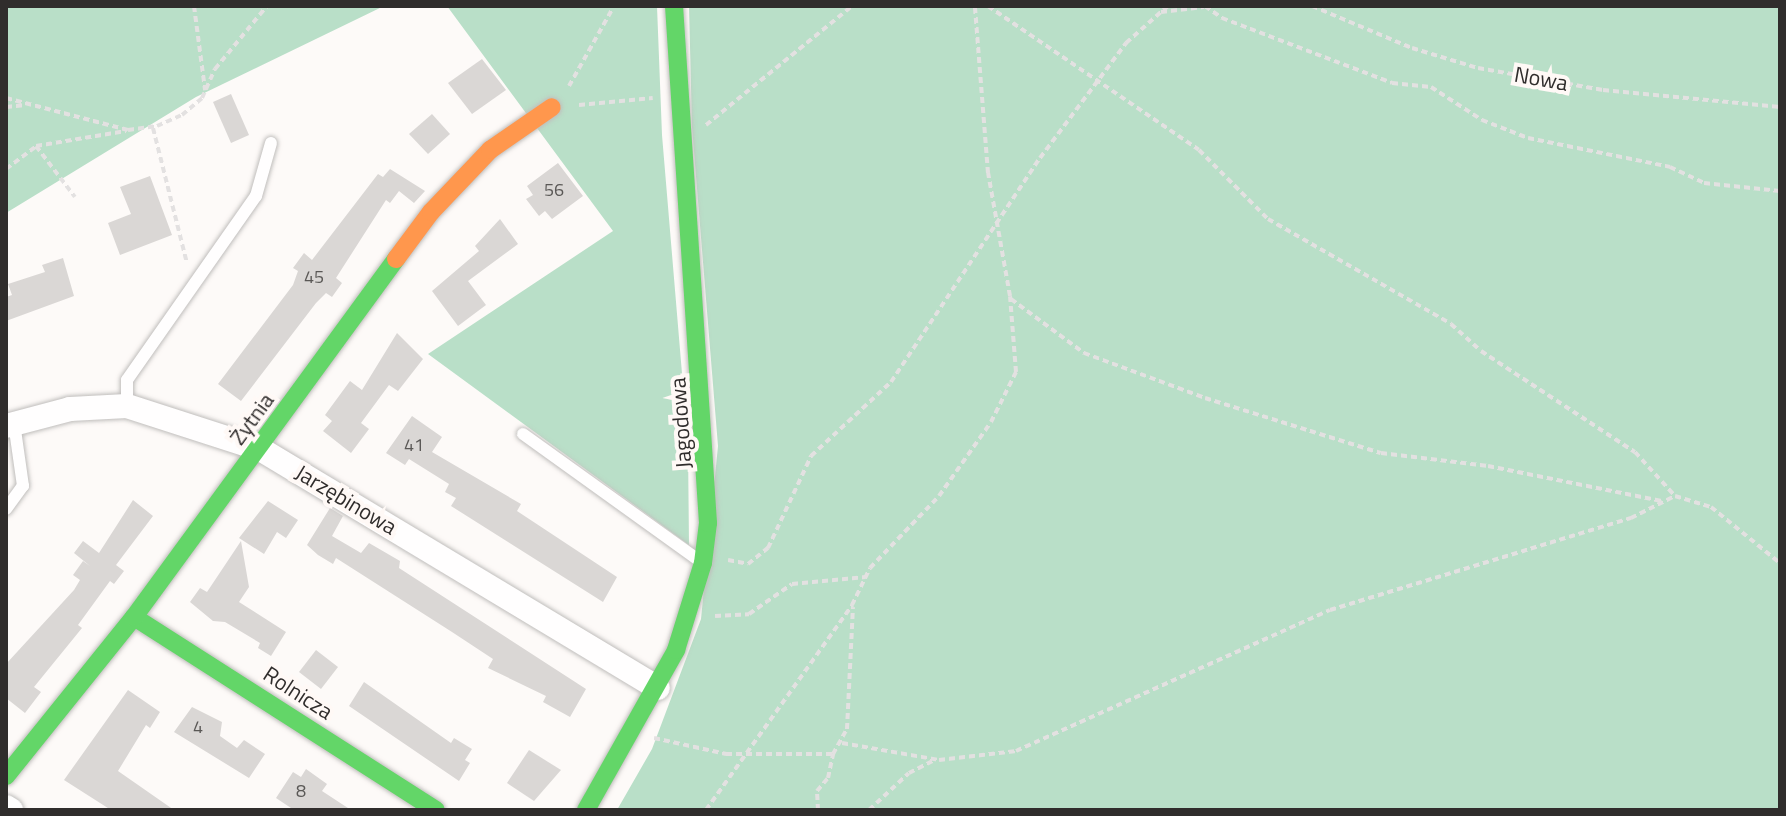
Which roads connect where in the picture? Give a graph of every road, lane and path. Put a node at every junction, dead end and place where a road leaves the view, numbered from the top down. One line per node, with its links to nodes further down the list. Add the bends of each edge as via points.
1 (194, 6): 13 (path)
2 (267, 6): 13 (path, via 215,69)
3 (614, 6): 18 (path)
4 (674, 6): 14 (street, Jagodowa)
5 (852, 6): 22 (path, via 697,133)
6 (975, 6): 28 (path)
7 (988, 6): 12 (path)
8 (1168, 6): 11 (path)
9 (1312, 6): 19 (path, Nowa, via 1412,48 1478,68 1603,90)
10 (1206, 7): 11 (path); 26 (path, via 1222,18 1392,83 1431,87 1482,120 1528,138 1589,155 1670,167 1704,183)
11 (1161, 12): 12 (path, via 1126,43)
12 (1099, 82): 28 (path, via 1040,158); 35 (path, via 1199,150 1268,219 1451,324 1481,351 1635,452)
13 (205, 90): 20 (path, via 182,115)
14 (676, 96): 18 (path); 22 (street, Jagodowa)
15 (6, 98): 16 (path)
16 (29, 104): 17 (path); 21 (path)
17 (6, 107)
18 (552, 107): 34 (street, Żytnia, via 490,150 431,212)
19 (1780, 107)
20 (153, 127): 21 (path); 29 (path)
21 (128, 130): 24 (path)
22 (679, 139): 38 (street, Jagodowa, via 706,432)
23 (271, 143): 29 (lane, via 256,196)
24 (36, 146): 25 (path); 27 (path)
25 (6, 169)
26 (1780, 191)
27 (75, 197)
28 (995, 230): 30 (path); 38 (path, via 891,382 811,456 768,548 748,564)
29 (191, 289): 31 (lane, via 127,380)
30 (1011, 299): 36 (path, via 1084,353 1381,453 1488,466); 40 (path, via 1016,372 1008,391 939,496)
31 (127, 406): 32 (street, Jarzębinowa, via 70,409); 34 (street, Jarzębinowa)
32 (10, 424): 37 (lane, via 23,486)
33 (523, 434): 38 (lane)
34 (260, 449): 42 (street, Żytnia); 44 (street, Jarzębinowa)
35 (1675, 496): 36 (path); 39 (path, via 1711,507)
36 (1662, 502): 48 (path, via 1631,518 1330,610 1016,751)
37 (6, 509)
38 (704, 558): 43 (street, Jagodowa)
39 (1780, 563)
40 (866, 577): 41 (path); 43 (path, via 792,584 749,614 707,617)
41 (853, 604): 46 (path); 52 (path)
42 (134, 617): 49 (street, Żytnia); 50 (street, Rolnicza)
43 (682, 634): 44 (street, Jagodowa)
44 (658, 688): 45 (street, Jagodowa)
45 (635, 727): 47 (path, via 682,748 726,754); 51 (street, Jagodowa)
46 (842, 743): 47 (path); 48 (path)
47 (833, 754): 53 (path, via 828,778 817,791)
48 (936, 759): 54 (path, via 909,773)
49 (6, 776)
50 (436, 810)
51 (586, 810)
52 (706, 810)
53 (818, 810)
54 (869, 810)

